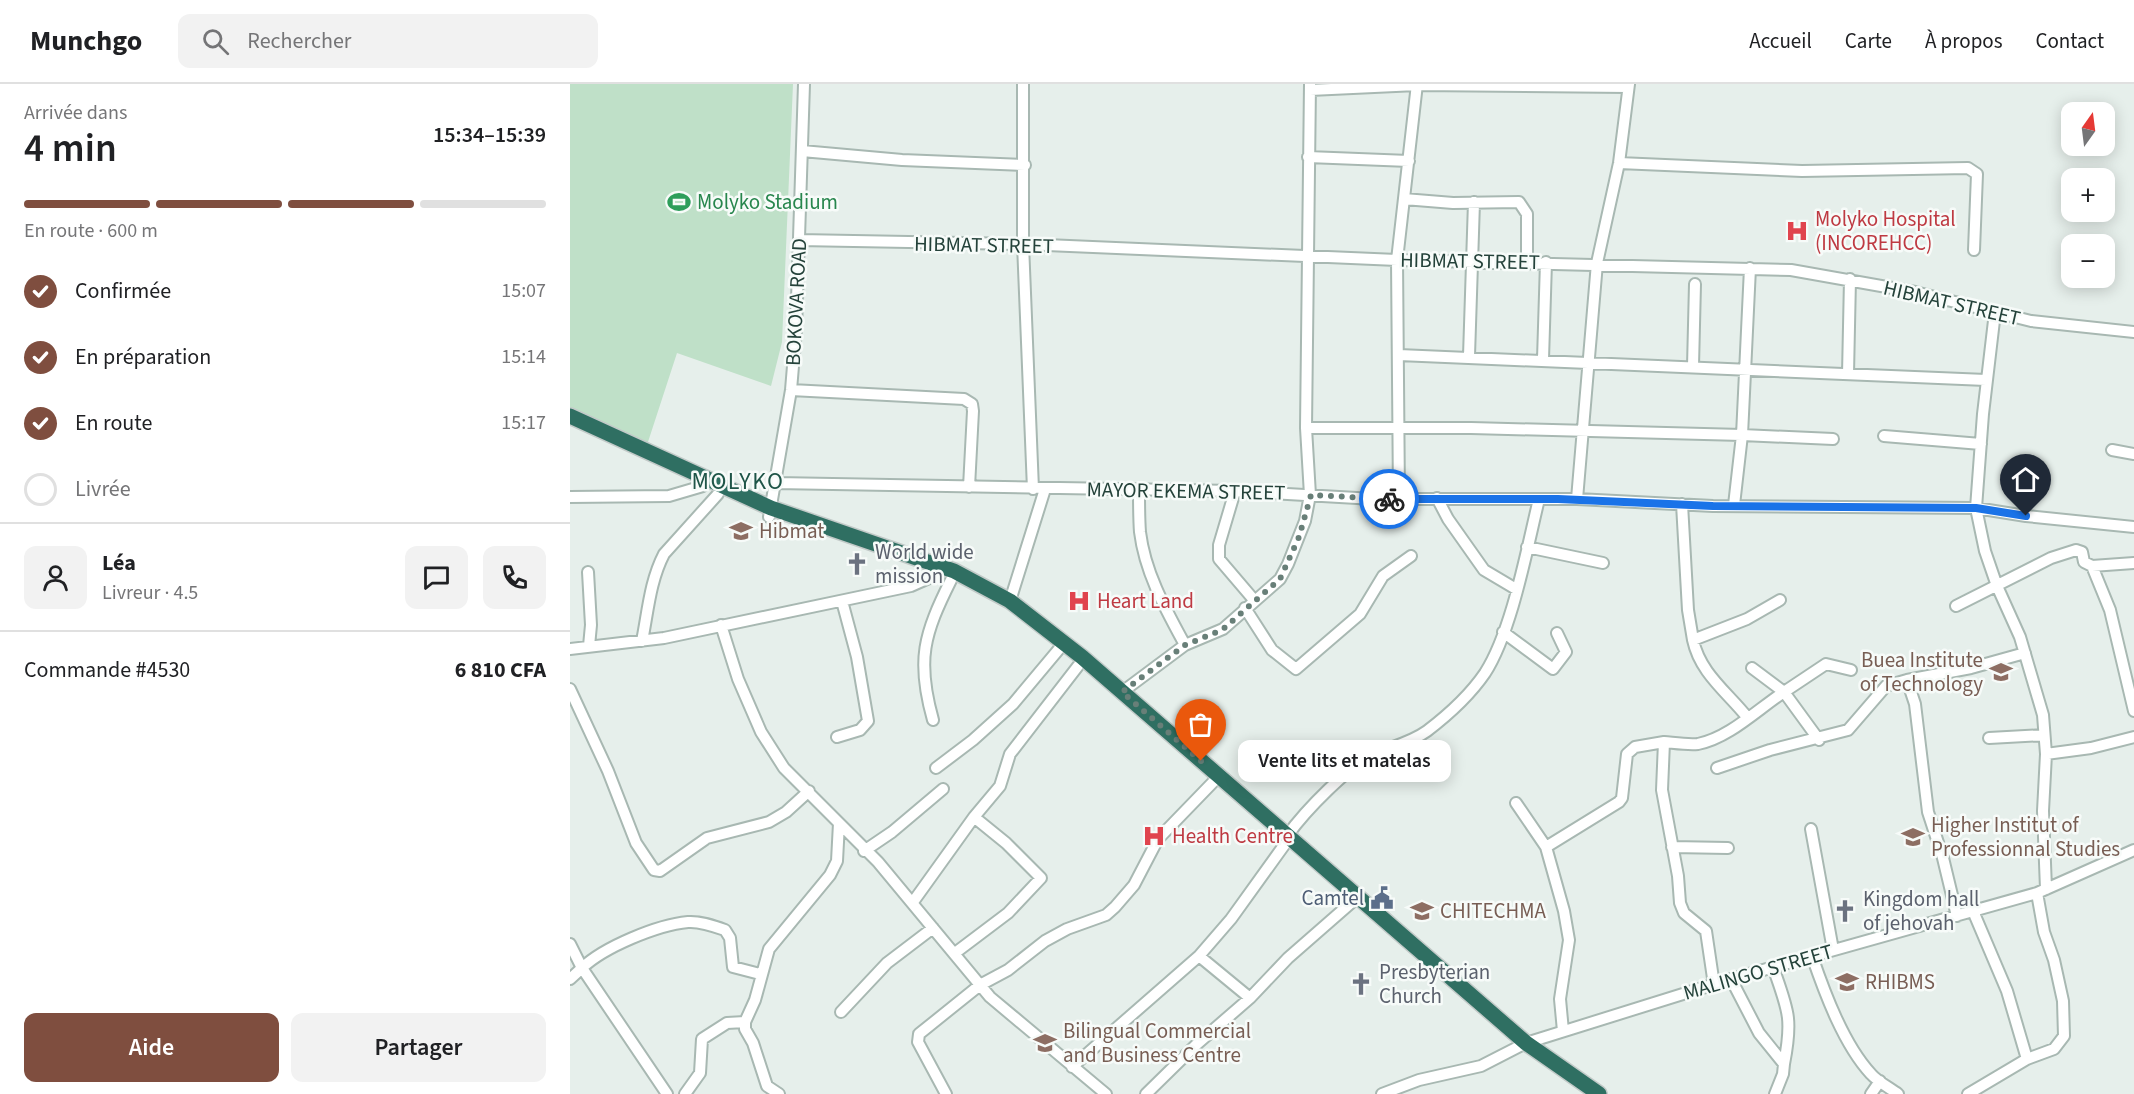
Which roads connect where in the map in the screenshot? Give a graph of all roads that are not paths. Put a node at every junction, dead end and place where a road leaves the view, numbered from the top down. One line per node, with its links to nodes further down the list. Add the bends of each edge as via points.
1 (804, 84): 6 (street, BOKOVA ROAD)
2 (1023, 84): 10 (street)
3 (1417, 85): 4 (street); 5 (street); 8 (street)
4 (1628, 86): 9 (street)
5 (1310, 87): 7 (street)
6 (802, 151): 10 (street); 13 (street, BOKOVA ROAD)
7 (1308, 157): 8 (street); 16 (street)
8 (1409, 161): 11 (street)
9 (1619, 163): 15 (street, via 1802,171 1968,168 1977,174); 21 (street)
10 (1025, 165): 14 (street)
11 (1404, 200): 12 (street); 17 (street)
12 (1474, 202): 18 (street); 19 (street, via 1519,202 1524,206)
13 (799, 240): 14 (street, HIBMAT STREET); 35 (street, BOKOVA ROAD)
14 (1023, 244): 16 (street, HIBMAT STREET); 50 (street)
15 (1974, 250)
16 (1308, 257): 17 (street, HIBMAT STREET); 38 (street)
17 (1397, 260): 18 (street, HIBMAT STREET); 27 (street)
18 (1474, 261): 19 (street, HIBMAT STREET); 28 (street)
19 (1527, 262): 20 (street, HIBMAT STREET)
20 (1546, 262): 21 (street, HIBMAT STREET); 29 (street)
21 (1597, 263): 22 (street, HIBMAT STREET); 30 (street)
22 (1750, 268): 23 (street, HIBMAT STREET); 32 (street)
23 (1850, 279): 25 (street, HIBMAT STREET); 33 (street)
24 (1695, 284): 31 (street)
25 (1995, 312): 26 (street, HIBMAT STREET, via 2031,321); 34 (street)
26 (2134, 332)
27 (1399, 355): 28 (street); 39 (street)
28 (1469, 357): 29 (street)
29 (1543, 359): 30 (street)
30 (1587, 362): 31 (street); 40 (street)
31 (1693, 366): 32 (street)
32 (1747, 368): 33 (street); 41 (street)
33 (1848, 374): 34 (street)
34 (1986, 380): 44 (street)
35 (791, 390): 47 (street, BOKOVA ROAD); 49 (street, via 964,399 972,404 973,411)
36 (570, 416): 64 (highway)
37 (570, 424): 48 (highway)
38 (1306, 428): 39 (street); 55 (street)
39 (1400, 428): 40 (street); 58 (street)
40 (1582, 430): 41 (street); 60 (street)
41 (1742, 435): 43 (street); 62 (street)
42 (1884, 436): 44 (street)
43 (1833, 440)
44 (1981, 444): 63 (street)
45 (2112, 450): 46 (street)
46 (2134, 454)
47 (776, 483): 49 (street, MAYOR EKEMA STREET); 64 (street, BOKOVA ROAD)
48 (703, 486): 54 (highway); 56 (street, via 669,496)
49 (969, 487): 50 (street, MAYOR EKEMA STREET)
50 (1033, 489): 51 (street, MAYOR EKEMA STREET)
51 (1045, 489): 52 (street, MAYOR EKEMA STREET); 77 (street)
52 (1139, 490): 53 (street, MAYOR EKEMA STREET); 85 (street, via 1140,533 1147,558 1161,602)
53 (1235, 491): 55 (street, MAYOR EKEMA STREET); 78 (street, via 1219,545 1219,559)
54 (718, 494): 64 (highway); 84 (street, via 664,554 650,595)
55 (1311, 495): 58 (street, MAYOR EKEMA STREET); 78 (street, via 1305,521 1280,579)
56 (570, 497)
57 (1437, 498): 58 (street, MAYOR EKEMA STREET); 59 (street, MAYOR EKEMA STREET); 74 (street, via 1484,570)
58 (1399, 499)
59 (1539, 499): 60 (street, MAYOR EKEMA STREET); 66 (street)
60 (1577, 499): 61 (street, MAYOR EKEMA STREET)
61 (1682, 504): 62 (street, MAYOR EKEMA STREET); 83 (street)
62 (1734, 505): 63 (street, MAYOR EKEMA STREET)
63 (1976, 508): 65 (street, MAYOR EKEMA STREET); 73 (street)
64 (770, 512): 72 (highway); 77 (highway, via 923,559)
65 (2134, 527)
66 (1527, 547): 68 (street); 74 (street)
67 (1411, 556): 78 (street, via 1383,576 1360,614 1296,669 1272,650)
68 (1603, 563)
69 (2134, 564): 70 (street)
70 (2092, 566): 73 (street, via 2076,550 2051,558); 97 (street, via 2110,610)
71 (588, 572): 86 (street)
72 (944, 577): 76 (street); 88 (highway, via 1006,610); 99 (street, via 922,670)
73 (1997, 586): 79 (street); 89 (street)
74 (1516, 589): 81 (street)
75 (1780, 600): 83 (street, via 1747,619)
76 (842, 601): 80 (street); 101 (street, via 868,721 860,730)
77 (1010, 601): 95 (highway)
78 (1249, 604): 85 (street, via 1222,630)
79 (1956, 606)
80 (721, 625): 84 (street); 111 (street, via 761,732 784,768)
81 (1503, 632): 82 (street, via 1553,669 1566,651); 116 (street, via 1485,672 1455,706 1426,731 1377,753 1354,770 1310,807)
82 (1557, 633)
83 (1693, 640): 98 (street, via 1707,674)
84 (642, 641): 86 (street)
85 (1185, 645): 95 (street)
86 (589, 646): 87 (street)
87 (570, 649)
88 (1059, 649): 90 (highway); 107 (street, via 1008,708)
89 (2025, 653): 93 (street); 100 (street, via 2043,714)
90 (1078, 666): 109 (highway); 113 (street, via 1010,754 1000,786)
91 (1752, 668): 96 (street)
92 (1851, 670): 96 (street, via 1826,664)
93 (1907, 680): 104 (street, via 1886,686 1848,730); 126 (street, via 1915,704 1928,812)
94 (570, 689): 111 (street, via 636,843 654,870 660,871 707,838 769,822)
95 (1122, 692): 109 (highway)
96 (1784, 692): 98 (street); 104 (street)
97 (2134, 711)
98 (1747, 717): 105 (street, via 1706,741)
99 (933, 720)
100 (2044, 735): 103 (street); 106 (street)
101 (837, 737)
102 (2134, 737): 106 (street)
103 (1989, 738)
104 (1819, 740): 108 (street, via 1770,750)
105 (1664, 742): 117 (street, via 1635,747 1627,754 1619,802); 118 (street, via 1662,790)
106 (2046, 754): 122 (street)
107 (936, 768)
108 (1717, 768)
109 (1216, 780): 116 (highway); 139 (street, via 1158,838 1131,889 1106,915 1045,941)
110 (943, 789): 120 (street)
111 (809, 791): 114 (street)
112 (1516, 803): 117 (street)
113 (974, 817): 123 (street); 130 (street, via 1041,878 1008,913)
114 (839, 823): 120 (street); 135 (street, via 837,861 775,938)
115 (1811, 829): 129 (street)
116 (1286, 840): 124 (highway); 131 (street, via 1236,912); 144 (highway)
117 (1546, 847): 143 (street, via 1569,940 1560,999)
118 (1672, 847): 119 (street); 138 (street, via 1681,908 1706,931)
119 (1728, 848)
120 (864, 850): 123 (street)
121 (2134, 850): 122 (street, MALINGO STREET)
122 (2042, 891): 125 (street, MALINGO STREET); 145 (street, via 2044,932 2062,1001 2064,1036 2054,1049)
123 (913, 902): 127 (street)
124 (1352, 902): 140 (street, via 1288,958); 144 (highway)
125 (1973, 911): 126 (street, MALINGO STREET); 145 (street, via 2007,991)
126 (1957, 916): 129 (street, MALINGO STREET)
127 (933, 928): 130 (street); 141 (street, via 887,963)
128 (570, 944): 134 (street)
129 (1833, 950): 132 (street, MALINGO STREET)
130 (955, 953): 139 (street)
131 (1199, 956): 140 (street); 147 (street)
132 (1812, 956): 133 (street, MALINGO STREET); 148 (street, via 1846,1035 1872,1076)
133 (1773, 967): 137 (street, MALINGO STREET); 146 (street, via 1790,1016)
134 (582, 968): 135 (street, via 595,955 688,922 725,930 730,938 733,967); 136 (street); 149 (street)
135 (760, 974): 142 (street)
136 (570, 979)
137 (1731, 979): 138 (street, MALINGO STREET); 146 (street, via 1754,1024)
138 (1714, 985): 143 (street, MALINGO STREET)
139 (980, 986): 147 (street); 152 (street, via 918,1038)
140 (1250, 998): 154 (street)
141 (841, 1012)
142 (745, 1022): 150 (street, via 727,1023 702,1039 699,1073); 151 (street, via 767,1086)
143 (1563, 1031): 144 (street, MALINGO STREET)
144 (1522, 1044): 155 (street, MALINGO STREET, via 1481,1066 1419,1080); 156 (highway); 157 (highway)
145 (2027, 1059): 161 (street)
146 (1784, 1064): 158 (street)
147 (1072, 1067): 153 (street)
148 (1880, 1081): 159 (street); 160 (street)
149 (667, 1094)
150 (685, 1094)
151 (779, 1094)
152 (946, 1094)
153 (1107, 1094)
154 (1146, 1094)
155 (1382, 1094)
156 (1584, 1094)
157 (1599, 1094)
158 (1775, 1094)
159 (1871, 1094)
160 (1898, 1094)
161 (1968, 1094)

